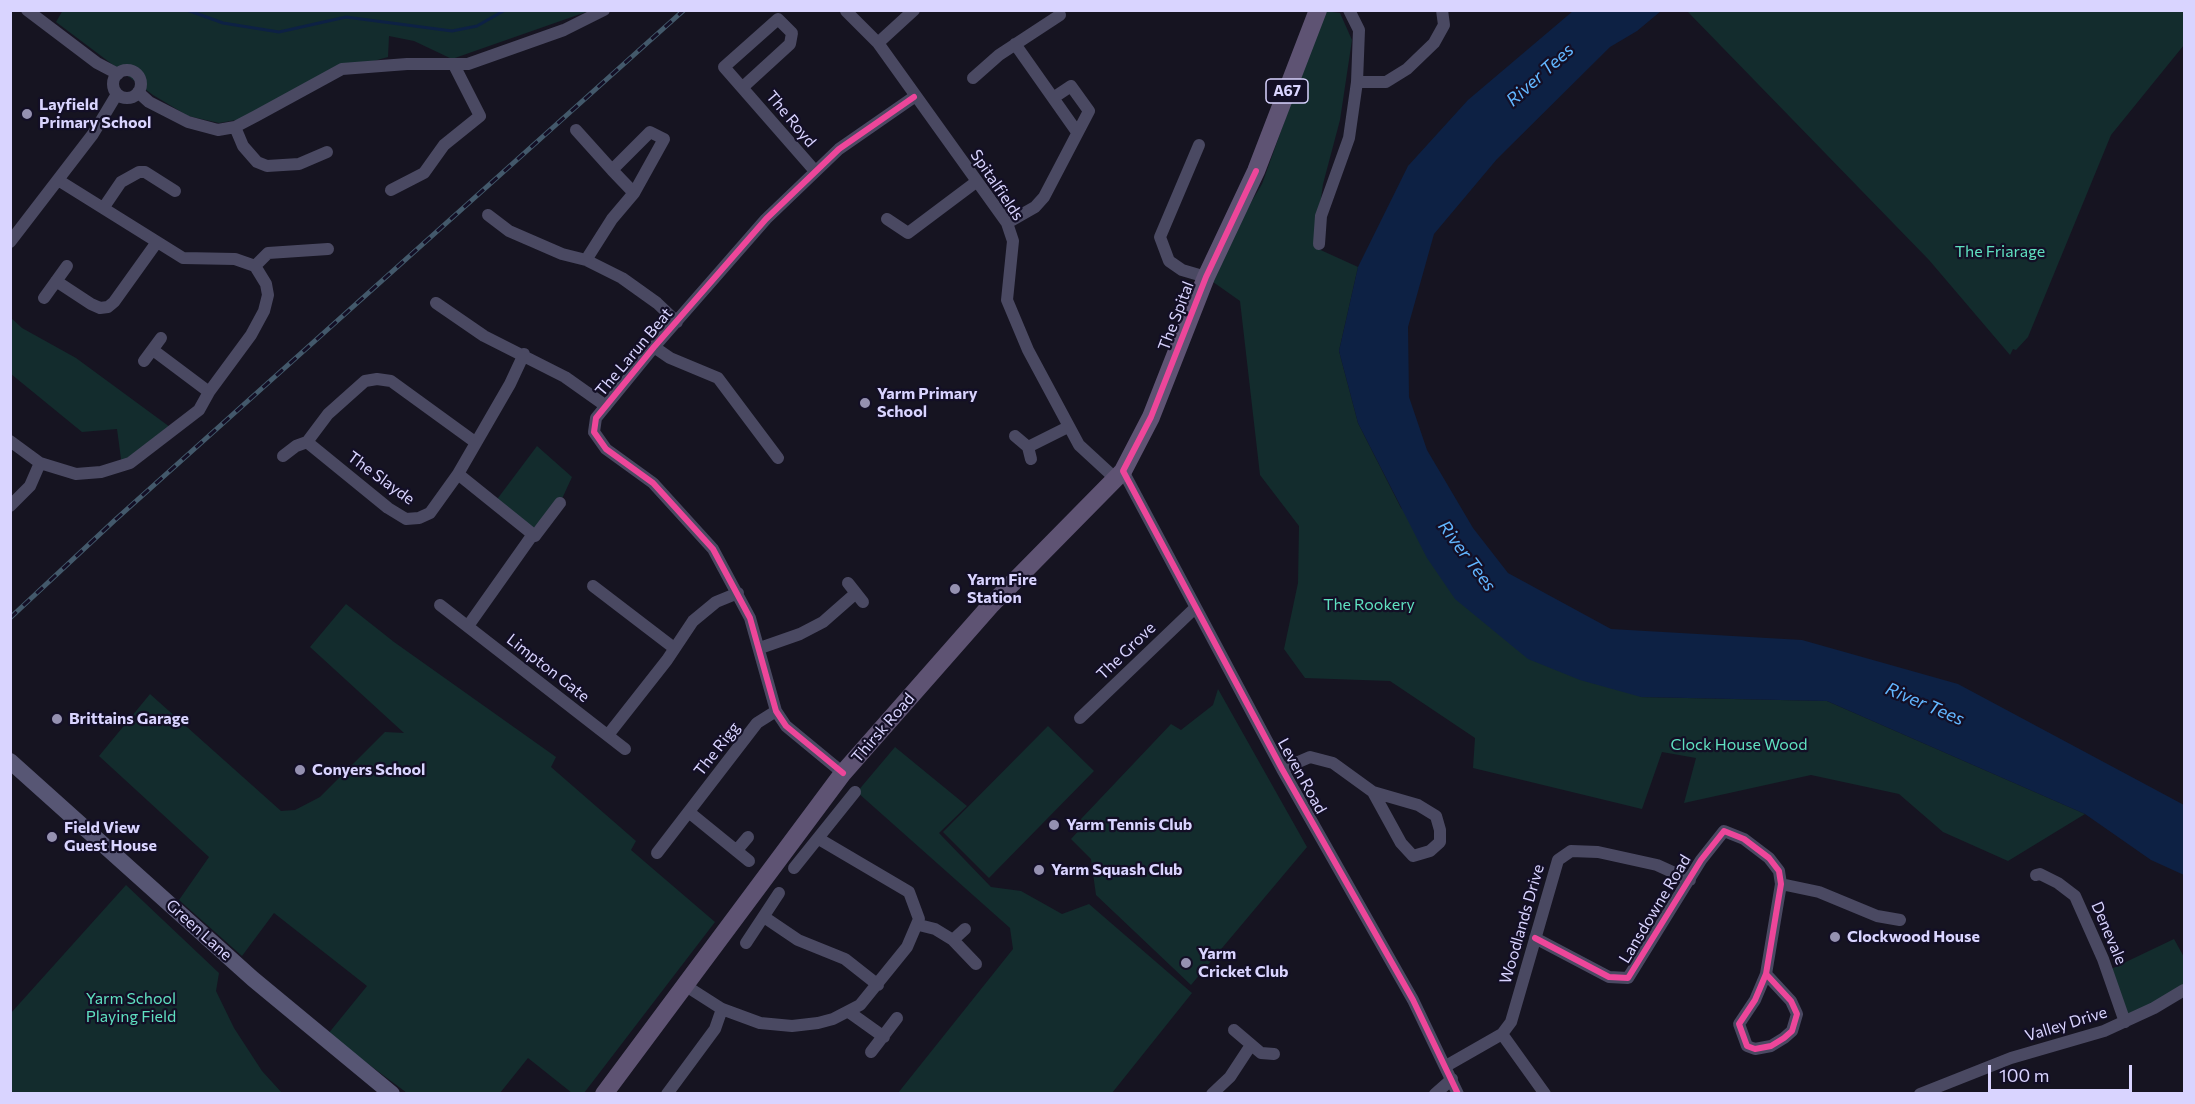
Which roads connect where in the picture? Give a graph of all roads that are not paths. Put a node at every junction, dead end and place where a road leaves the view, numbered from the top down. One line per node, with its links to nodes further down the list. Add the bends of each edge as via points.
1 (27, 10): 9 (street)
2 (604, 10): 12 (street, via 496,56)
3 (914, 10): 10 (street)
4 (1318, 10): 44 (main road, The Spital / A67, via 1256,171)
5 (1349, 10): 15 (street, via 1359,30)
6 (1442, 10): 15 (street, via 1444,25 1434,43 1407,69 1386,82)
7 (846, 11): 10 (street, Spitalfields)
8 (1060, 15): 11 (street)
9 (43, 16): 13 (street, via 97,63)
10 (878, 43): 19 (street, Spitalfields)
11 (1015, 44): 14 (street); 20 (street)
12 (454, 65): 21 (street, via 342,69); 30 (street, via 480,117 444,145 424,173)
13 (118, 74): 17 (street, via 134,73 140,81); 18 (street, via 113,84)
14 (974, 78)
15 (1357, 82): 37 (street, via 1349,138 1321,216 1320,240)
16 (743, 87): 16 (street, The Royd, via 724,67 778,19 792,33 790,44); 27 (street, The Royd)
17 (138, 92): 18 (street, via 129,98); 21 (street, via 188,122 218,130)
18 (117, 94): 28 (street)
19 (914, 97): 27 (street, The Larun Beat, via 839,149); 29 (street, Spitalfields)
20 (1053, 98): 23 (street); 23 (street, via 1071,86 1089,111)
21 (235, 127): 25 (street, via 243,146 257,162 267,166 287,160 308,160)
22 (576, 130): 26 (street)
23 (1077, 132): 36 (street, via 1044,197 1035,207)
24 (1200, 151): 44 (street, via 1160,237 1169,261 1182,270)
25 (327, 152)
26 (612, 170): 32 (street); 32 (street, via 650,132 664,139)
27 (815, 171): 48 (street, The Larun Beat, via 766,219)
28 (58, 180): 33 (street); 38 (street)
29 (976, 182): 35 (street, via 908,233); 36 (street, Spitalfields)
30 (392, 189)
31 (175, 191): 33 (street, via 146,172 139,172 121,182)
32 (634, 193): 41 (street)
33 (104, 207): 39 (street)
34 (497, 218): 41 (street, via 509,231)
35 (887, 219)
36 (1007, 223): 56 (street, Spitalfields, via 1013,241 1007,300)
37 (1334, 235)
38 (10, 242)
39 (157, 242): 43 (street, via 183,258 235,259); 45 (street, via 108,307 91,304)
40 (322, 254): 43 (street, via 268,253)
41 (586, 260): 48 (street, via 622,278)
42 (67, 266): 45 (street)
43 (255, 266): 54 (street, via 266,284 264,311)
44 (1206, 277): 65 (main road, The Spital / A67, via 1151,417)
45 (56, 281): 46 (street)
46 (44, 298)
47 (436, 303): 52 (street, via 484,336)
48 (677, 322): 50 (street, The Larun Beat)
49 (161, 339): 51 (street)
50 (654, 347): 55 (street, The Larun Beat); 61 (street, via 697,375 718,378)
51 (153, 350): 53 (street); 54 (street)
52 (524, 354): 55 (street, via 565,376); 60 (street, The Slayde)
53 (144, 361)
54 (209, 392): 63 (street, via 199,410 130,463 102,472 76,474)
55 (606, 406): 70 (street, The Larun Beat, via 596,418 594,432 598,439 685,515 713,549)
56 (1068, 427): 57 (street, via 1030,453); 65 (street, Spitalfields, via 1078,445)
57 (1015, 436)
58 (10, 441): 63 (street)
59 (307, 442): 60 (street, via 328,414 357,387 377,379 391,381); 62 (street); 64 (street, The Slayde, via 406,519 430,513)
60 (475, 442): 64 (street, The Slayde)
61 (771, 453)
62 (282, 456)
63 (40, 463): 67 (street, via 30,486)
64 (458, 474): 68 (street)
65 (1120, 475): 73 (street, Leven Road); 83 (main road, Thirsk Road / A67, via 990,606)
66 (560, 503): 68 (street)
67 (10, 506)
68 (535, 536): 74 (street)
69 (593, 586): 75 (street)
70 (738, 593): 75 (street, via 716,602 693,621); 76 (street, The Larun Beat)
71 (856, 593): 76 (street, via 823,622)
72 (440, 605): 74 (street, Limpton Gate)
73 (1195, 608): 78 (street, The Grove); 82 (street, Leven Road)
74 (468, 626): 79 (street, Limpton Gate)
75 (674, 648): 79 (street)
76 (760, 648): 77 (street, The Larun Beat)
77 (776, 711): 83 (street, The Larun Beat, via 786,726); 86 (street, The Rigg, via 757,723)
78 (1080, 718)
79 (608, 735): 80 (street, Limpton Gate)
80 (625, 749)
81 (10, 761): 121 (main road, Green Lane, via 254,979)
82 (1282, 769): 85 (street, via 1310,757 1333,763); 119 (street, Leven Road, via 1413,1000)
83 (843, 772): 107 (main road, Thirsk Road / A67)
84 (855, 792): 88 (street)
85 (1373, 792): 85 (street, via 1418,805 1436,816 1440,842 1430,851 1413,856 1401,843)
86 (690, 813): 89 (street); 90 (street, The Rigg)
87 (748, 837): 89 (street)
88 (819, 839): 92 (street); 99 (street, via 909,892)
89 (737, 850): 91 (street)
90 (657, 853)
91 (749, 861)
92 (794, 868)
93 (2037, 877): 112 (street, Denevale, via 2075,896)
94 (1690, 880): 95 (street, Lansdowne Road, via 1724,831 1744,839 1769,858 1779,871); 101 (street, Lansdowne Road, via 1628,978 1609,977); 101 (street, Woodlands Drive, via 1657,865 1598,852 1571,851 1558,860)
95 (1781, 884): 97 (street, via 1819,892 1877,916); 105 (street)
96 (779, 893): 98 (street)
97 (1897, 916)
98 (764, 917): 103 (street); 106 (street, via 798,940 845,959)
99 (919, 925): 102 (street); 106 (street)
100 (965, 928): 102 (street)
101 (1535, 938): 114 (street, Woodlands Drive, via 1511,1022)
102 (953, 940): 104 (street)
103 (746, 943)
104 (976, 964)
105 (1766, 974): 105 (street, via 1755,1000 1738,1024 1747,1046 1755,1049 1772,1046 1784,1038 1792,1031 1797,1014 1791,1001)
106 (878, 985): 110 (street)
107 (686, 986): 109 (street); 122 (main road, Thirsk Road / A67)
108 (2184, 990): 112 (street, Valley Drive)
109 (722, 1009): 110 (street, via 760,1023 792,1026 826,1021); 123 (street, via 715,1029)
110 (849, 1012): 115 (street)
111 (897, 1018): 115 (street)
112 (2125, 1022): 128 (street, Valley Drive, via 2069,1043 2011,1058)
113 (1234, 1030): 116 (street)
114 (1502, 1034): 119 (street); 127 (street)
115 (884, 1038): 117 (street)
116 (1251, 1046): 118 (street, via 1261,1053); 124 (street, via 1230,1077)
117 (871, 1052)
118 (1274, 1054)
119 (1446, 1066): 120 (street, Leven Road)
120 (1452, 1078): 125 (street); 126 (street, Leven Road)
121 (392, 1094)
122 (604, 1094)
123 (667, 1094)
124 (1212, 1094)
125 (1436, 1094)
126 (1458, 1094)
127 (1545, 1094)
128 (1920, 1094)

